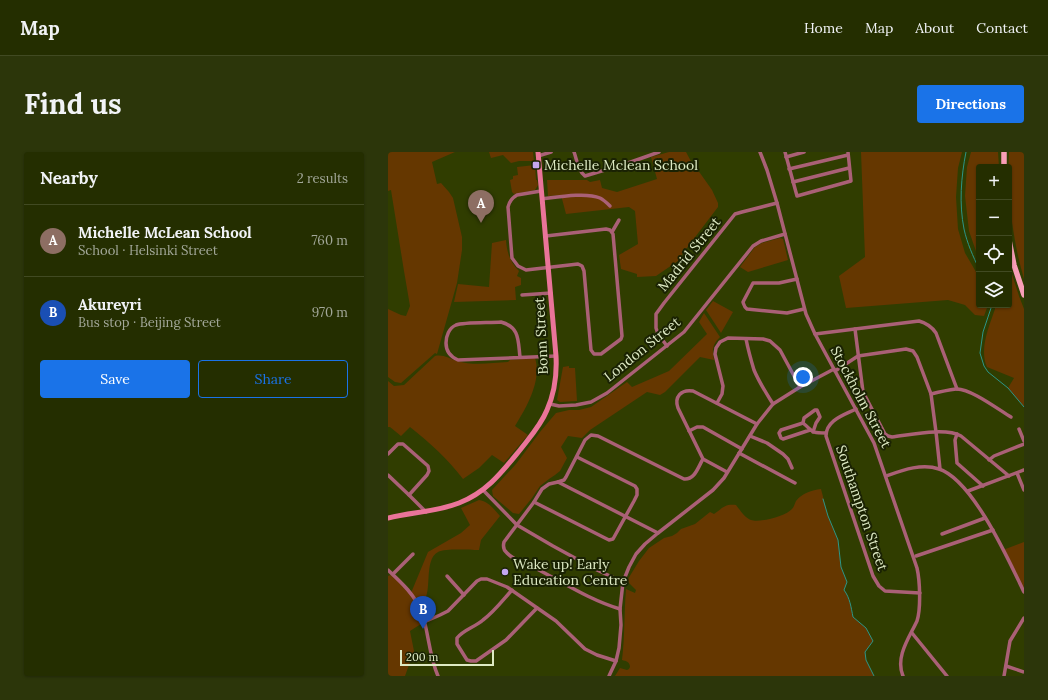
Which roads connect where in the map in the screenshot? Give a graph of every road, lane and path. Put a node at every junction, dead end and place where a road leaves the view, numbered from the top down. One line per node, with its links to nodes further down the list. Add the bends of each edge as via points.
1 (551, 152): 9 (street)
2 (574, 152): 3 (street, via 580,170 585,176)
3 (659, 152)
4 (760, 152): 17 (street, Stockholm Street)
5 (785, 152): 10 (street)
6 (804, 152): 10 (street)
7 (1004, 152): 11 (main road)
8 (848, 153): 12 (street); 13 (street)
9 (538, 154): 15 (street, Bonn Street)
10 (786, 157): 13 (street)
11 (1004, 164)
12 (849, 168): 14 (street); 14 (street, via 851,181 797,196)
13 (789, 169): 14 (street)
14 (793, 182)
15 (541, 191): 16 (street, Bonn Street); 24 (street, via 517,195 511,200 508,208 512,258 522,269)
16 (542, 199): 18 (street, via 587,195 599,197); 22 (street, Bonn Street)
17 (776, 204): 21 (street, Stockholm Street); 33 (street, Madrid Street, via 734,216 661,307 656,314 656,330)
18 (610, 206)
19 (620, 220): 20 (street)
20 (612, 232): 22 (street, via 604,229); 24 (street, via 622,336 601,354 594,354 591,350 582,266 578,264)
21 (784, 234): 25 (street, Stockholm Street); 33 (street, London Street, via 761,241 751,248 686,330)
22 (546, 236): 24 (street, Bonn Street)
23 (1012, 255): 28 (main road)
24 (548, 268): 26 (street, Bonn Street)
25 (797, 279): 29 (street, Stockholm Street); 29 (street, via 779,283 753,283 743,302 747,309 787,313)
26 (551, 293): 27 (street); 34 (street, Bonn Street)
27 (522, 295)
28 (1024, 295)
29 (804, 309): 31 (street, Stockholm Street)
30 (855, 329): 31 (street); 35 (street); 39 (street, via 919,321 926,324 936,333)
31 (815, 334): 37 (street, Stockholm Street)
32 (746, 339): 38 (street, via 767,339 774,343); 41 (street, via 726,338 716,348 715,354 723,386); 43 (street, via 754,370)
33 (667, 346): 42 (street, London Street, via 595,400 571,406)
34 (556, 356): 36 (street); 42 (street, Bonn Street, via 555,382)
35 (858, 356): 37 (street); 40 (street, via 906,349 912,351 917,357); 51 (street, via 863,392 885,434 892,437)
36 (520, 357): 36 (street, via 458,360 447,350 447,335 460,324 505,323 517,334)
37 (834, 370): 38 (street); 44 (street, Stockholm Street)
38 (800, 387): 43 (street)
39 (957, 389): 40 (street); 45 (street, via 965,390)
40 (931, 394): 51 (street)
41 (717, 403): 47 (street); 49 (street, via 692,390 680,394 676,404)
42 (550, 404): 74 (street, Bonn Street, via 526,443 497,478)
43 (773, 404): 47 (street)
44 (856, 409): 52 (street, Southampton Street, via 831,422); 69 (street, Stockholm Street, via 874,443)
45 (1011, 417)
46 (803, 423): 50 (street); 50 (street, via 804,418 817,410 820,417); 50 (street, via 781,430 782,439)
47 (757, 424): 54 (street)
48 (1019, 429): 55 (street)
49 (689, 431): 57 (street, via 698,427 705,428); 61 (street)
50 (811, 431): 52 (street)
51 (936, 432): 53 (street); 64 (street)
52 (826, 433): 95 (street, Southampton Street, via 876,583 888,591)
53 (957, 434): 62 (street); 73 (street, via 957,463)
54 (750, 436): 57 (street); 63 (street, via 783,454)
55 (1024, 441)
56 (1024, 444): 62 (street)
57 (742, 449): 58 (street)
58 (739, 453): 66 (street); 72 (street)
59 (388, 454): 77 (street, via 398,444 402,444 427,465 427,475)
60 (577, 457): 61 (street, via 586,438 593,434 684,480 692,477); 71 (street, via 564,480); 80 (street, via 637,488 636,498)
61 (703, 459): 66 (street)
62 (990, 460): 70 (street)
63 (792, 468)
64 (940, 469): 69 (street, via 916,467); 76 (street)
65 (1024, 470): 67 (street)
66 (727, 472): 85 (street, via 713,490)
67 (1017, 473): 70 (street); 75 (street)
68 (388, 475): 77 (street)
69 (886, 476): 95 (street, Stockholm Street, via 918,568)
70 (1009, 476): 73 (street)
71 (558, 482): 78 (street, via 542,489); 80 (street)
72 (794, 483)
73 (983, 486): 76 (street)
74 (483, 490): 79 (street, Bonn Street, via 458,504); 83 (street)
75 (1024, 490)
76 (968, 492): 82 (street)
77 (409, 495): 79 (street)
78 (534, 502): 80 (street, via 609,540 615,537); 83 (street)
79 (426, 512): 81 (street, Bonn Street)
80 (625, 517): 85 (street)
81 (388, 518)
82 (985, 518): 84 (street); 86 (street)
83 (517, 526): 92 (street); 98 (street, via 503,544 508,554 578,591)
84 (993, 530): 88 (street); 94 (street)
85 (658, 532): 92 (street, via 636,554)
86 (942, 534)
87 (413, 554): 90 (street)
88 (916, 556)
89 (388, 570): 90 (street)
90 (393, 574): 100 (street, via 415,600)
91 (447, 576): 96 (street)
92 (623, 582): 98 (street)
93 (512, 590): 96 (street, via 492,580 481,579); 97 (street); 97 (street, via 487,617 456,638 467,660 476,661 506,640)
94 (1024, 592)
95 (920, 593): 101 (street, Stockholm Street, via 919,616)
96 (464, 595): 100 (street, via 448,610)
97 (537, 608): 102 (street, via 559,624 585,649)
98 (620, 608): 102 (street, via 620,636)
99 (1024, 618): 103 (street, via 1010,640)
100 (424, 622): 105 (street, via 431,657)
101 (912, 633): 107 (street, Stockholm Street, via 902,654 900,665); 108 (street)
102 (616, 661): 106 (street)
103 (1006, 666): 104 (street); 109 (street)
104 (1024, 672)
105 (438, 676)
106 (609, 676)
107 (904, 676)
108 (947, 676)
109 (1004, 676)

